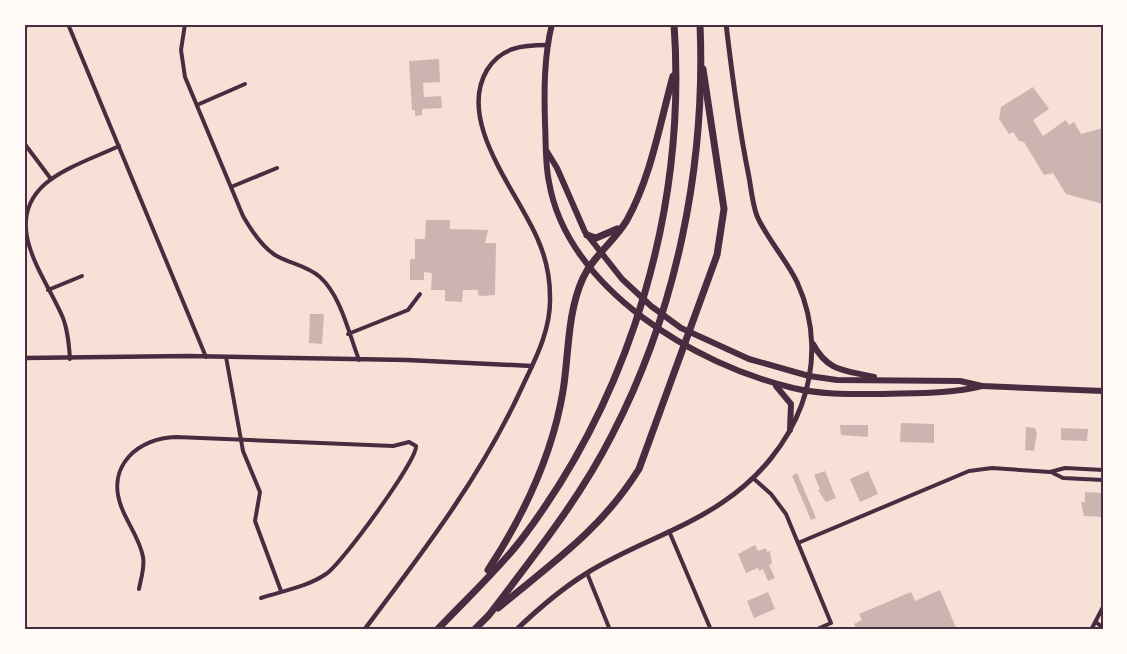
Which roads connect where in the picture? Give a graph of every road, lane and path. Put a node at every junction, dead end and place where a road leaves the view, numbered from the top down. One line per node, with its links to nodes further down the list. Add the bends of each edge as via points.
1 (30, 24): 8 (street)
2 (68, 24): 15 (street)
3 (185, 24): 13 (street, via 181,61)
4 (552, 24): 9 (main road)
5 (674, 24): 11 (highway)
6 (700, 24): 10 (highway)
7 (726, 24): 29 (main road, via 734,94 757,215 796,282 812,327)
8 (24, 27)
9 (547, 45): 16 (main road); 36 (street, via 514,47 497,57 483,78 478,101 483,130 537,237 547,269 550,312)
10 (701, 56): 27 (highway, via 724,209 717,255); 57 (highway, via 693,182 675,268 651,345 613,434 566,512)
11 (677, 62): 20 (highway, via 649,164); 52 (highway, via 670,180 661,225 648,286 611,386 571,467 520,541)
12 (245, 84): 13 (street)
13 (196, 105): 19 (street)
14 (24, 143): 18 (street)
15 (119, 146): 18 (street); 31 (street)
16 (546, 150): 21 (main road); 23 (main road, via 549,183 558,213)
17 (277, 168): 19 (street)
18 (51, 179): 25 (street, via 34,195 25,224 30,255)
19 (231, 187): 28 (street, via 248,225 262,243 276,256 312,270 327,285)
20 (622, 226): 21 (highway, via 603,236); 22 (highway)
21 (587, 235): 22 (main road)
22 (601, 254): 23 (highway); 27 (main road, via 633,290)
23 (590, 267): 30 (main road, via 627,305); 52 (highway, via 577,298 563,390 548,452 509,538)
24 (82, 276): 25 (street)
25 (48, 290): 34 (street, via 64,321)
26 (420, 294): 28 (street, via 408,310)
27 (685, 330): 30 (highway); 37 (main road, via 749,359)
28 (348, 334): 35 (street)
29 (813, 344): 37 (main road); 38 (main road, via 829,366)
30 (685, 345): 39 (main road, via 729,368); 57 (highway, via 639,469 624,494 594,529)
31 (206, 357): 32 (street); 34 (street)
32 (226, 357): 35 (street); 44 (street)
33 (24, 358): 34 (street)
34 (70, 359)
35 (359, 360): 36 (street)
36 (532, 366): 60 (street, via 475,476 416,564)
37 (809, 376): 38 (main road); 41 (main road)
38 (883, 379): 40 (main road, via 960,381)
39 (770, 382): 41 (main road); 43 (main road, via 791,404)
40 (982, 386): 41 (main road, via 948,392); 42 (main road)
41 (807, 390): 43 (main road)
42 (1103, 390)
43 (790, 430): 47 (main road)
44 (243, 440): 53 (street, via 160,437 136,448 125,460 117,483 121,505 143,559); 54 (street, via 243,451 260,492 256,525); 54 (street, via 416,446 416,454 338,565 317,579)
45 (1103, 470): 46 (street, via 1065,468)
46 (1050, 472): 48 (street, via 1064,478); 50 (street, via 992,468 969,471)
47 (753, 478): 49 (main road, via 723,502); 50 (street, via 780,505)
48 (1103, 480)
49 (669, 531): 51 (main road); 65 (street)
50 (798, 543): 66 (street, via 831,623)
51 (587, 573): 63 (main road); 64 (street)
52 (477, 588): 61 (highway)
53 (139, 589)
54 (281, 591): 55 (street)
55 (261, 598)
56 (1103, 607): 58 (street)
57 (489, 615): 62 (highway)
58 (1096, 622): 59 (street); 67 (street)
59 (1103, 628)
60 (364, 630)
61 (437, 630)
62 (474, 630)
63 (516, 630)
64 (610, 630)
65 (711, 630)
66 (814, 630)
67 (1090, 630)

